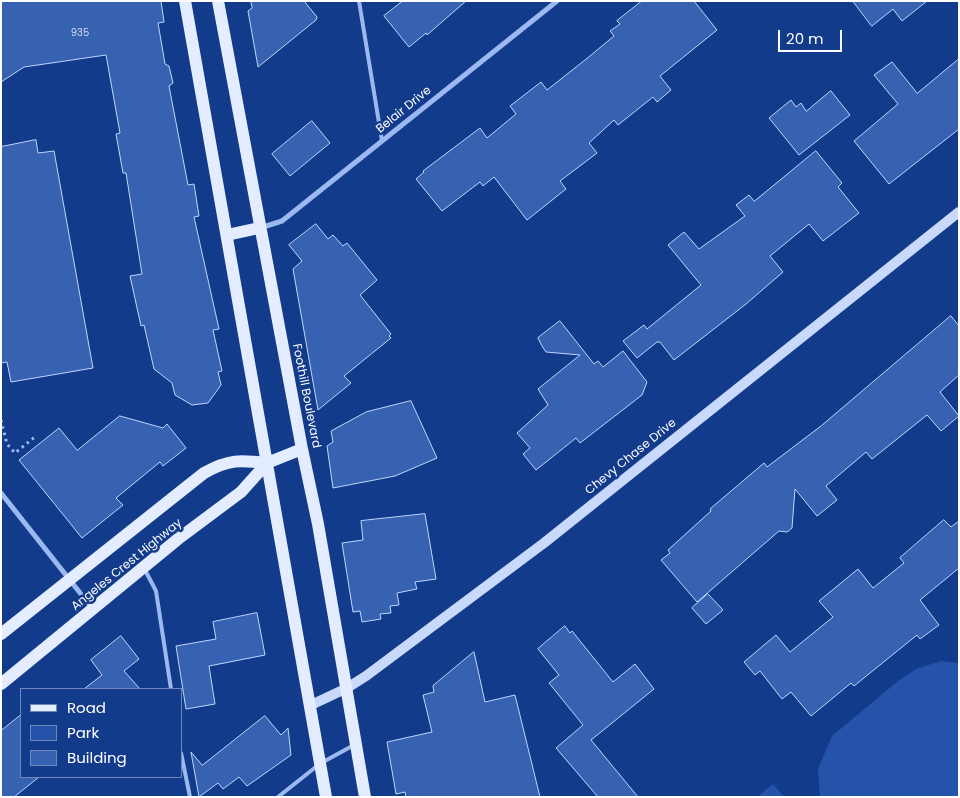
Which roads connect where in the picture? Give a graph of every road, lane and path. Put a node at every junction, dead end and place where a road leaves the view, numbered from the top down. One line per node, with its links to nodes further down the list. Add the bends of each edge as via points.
1 (185, 1): 8 (main road)
2 (218, 1): 7 (main road, Foothill Boulevard)
3 (358, 1): 5 (lane)
4 (556, 1): 5 (street, Belair Drive)
5 (382, 141): 7 (street, Belair Drive, via 282,221)
6 (959, 212): 20 (main road, Chevy Chase Drive, via 544,543)
7 (260, 228): 8 (main road); 11 (main road, Foothill Boulevard)
8 (227, 235): 12 (main road)
9 (1, 420): 10 (path, via 7,444 15,453)
10 (36, 436)
11 (302, 449): 12 (main road, Angeles Crest Highway); 20 (main road, Foothill Boulevard)
12 (267, 463): 14 (main road, Angeles Crest Highway, via 241,492); 15 (main road, Angeles Crest Highway, via 235,460 204,473); 21 (main road)
13 (1, 492): 15 (street)
14 (144, 568): 16 (main road, Angeles Crest Highway); 19 (lane, via 156,591)
15 (70, 579): 16 (street); 17 (main road, Angeles Crest Highway)
16 (94, 610): 18 (main road, Angeles Crest Highway)
17 (1, 634)
18 (1, 684)
19 (171, 688)
20 (348, 688): 21 (main road, Chevy Chase Drive); 22 (main road, Foothill Boulevard)
21 (309, 706): 24 (main road)
22 (357, 744): 24 (lane); 28 (main road, Foothill Boulevard)
23 (182, 758): 25 (lane)
24 (320, 764): 26 (lane); 27 (main road)
25 (190, 797)
26 (278, 797)
27 (326, 797)
28 (365, 797)

